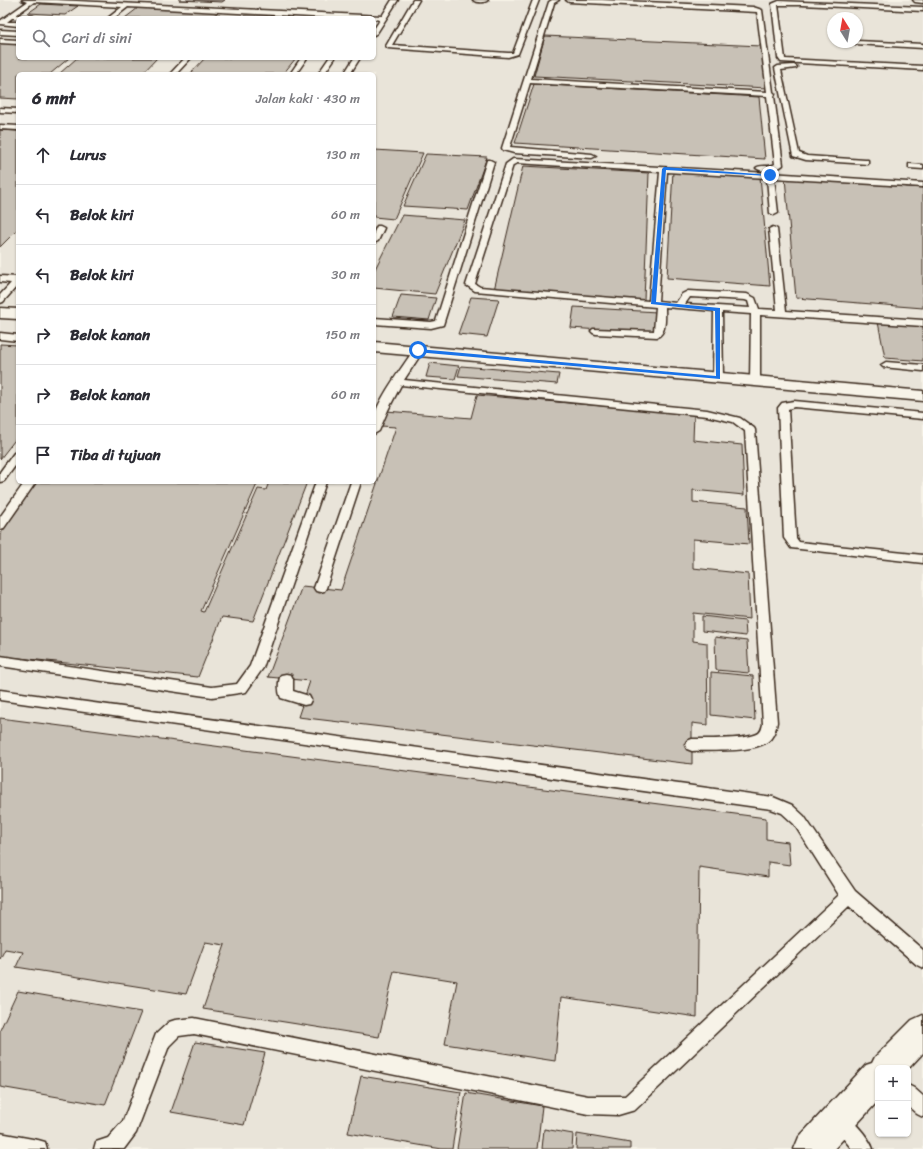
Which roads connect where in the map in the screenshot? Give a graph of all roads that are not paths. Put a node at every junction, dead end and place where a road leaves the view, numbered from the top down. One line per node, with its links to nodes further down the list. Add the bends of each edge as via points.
1 (25, 0): 2 (lane)
2 (33, 0): 15 (lane); 18 (lane)
3 (394, 0): 23 (lane)
4 (416, 0): 7 (lane, via 390,47 508,55 515,54)
5 (476, 0): 6 (lane)
6 (485, 0)
7 (536, 0)
8 (556, 0): 42 (lane, via 552,2)
9 (569, 0): 12 (lane)
10 (918, 0): 11 (street)
11 (923, 0)
12 (644, 2): 13 (lane)
13 (666, 2): 43 (lane, via 760,11)
14 (801, 2): 16 (lane); 36 (lane, via 775,4 783,60)
15 (126, 6): 17 (lane); 20 (lane)
16 (923, 9)
17 (234, 11): 21 (lane); 22 (lane)
18 (11, 16): 19 (lane); 24 (lane)
19 (16, 16)
20 (114, 16)
21 (229, 16)
22 (317, 16)
23 (379, 21)
24 (0, 23): 25 (lane)
25 (16, 24)
26 (0, 32): 27 (lane)
27 (16, 33)
28 (0, 41): 29 (lane)
29 (16, 42)
30 (863, 43): 31 (lane)
31 (923, 46)
32 (186, 60): 37 (lane)
33 (303, 60): 38 (lane)
34 (331, 60): 39 (lane)
35 (357, 60): 40 (lane)
36 (923, 68)
37 (175, 72)
38 (294, 72)
39 (322, 72)
40 (348, 72)
41 (923, 74): 50 (lane, via 779,67 796,154 806,158)
42 (528, 81): 43 (lane); 48 (lane, via 506,148 514,151)
43 (772, 94): 51 (lane, via 780,165 768,168)
44 (0, 110): 45 (lane)
45 (16, 111)
46 (0, 127): 47 (lane)
47 (16, 128)
48 (602, 157)
49 (490, 162): 72 (lane, via 440,323 431,325)
50 (865, 162)
51 (737, 166)
52 (912, 166): 53 (lane)
53 (923, 167)
54 (664, 169): 55 (lane); 65 (lane); 65 (lane, via 513,162 510,164 470,286 478,289)
55 (770, 175): 56 (lane); 57 (lane)
56 (923, 184)
57 (774, 213)
58 (380, 228): 60 (lane)
59 (773, 229): 71 (lane)
60 (376, 237)
61 (0, 279): 62 (lane)
62 (16, 280)
63 (16, 282): 64 (lane)
64 (0, 300)
65 (657, 304): 66 (lane); 74 (lane, via 657,334)
66 (679, 306): 67 (lane); 68 (lane, via 688,294 747,297 752,300)
67 (718, 309): 68 (lane); 81 (lane)
68 (755, 312): 71 (lane); 82 (lane)
69 (0, 313): 70 (street)
70 (16, 314)
71 (782, 314): 73 (lane)
72 (376, 321)
73 (923, 323)
74 (596, 331)
75 (0, 336): 76 (lane)
76 (16, 338)
77 (376, 347): 78 (street)
78 (418, 350): 81 (street); 83 (lane)
79 (886, 365): 80 (lane)
80 (923, 368)
81 (718, 378): 82 (street)
82 (755, 381): 84 (street)
83 (397, 382): 86 (lane); 99 (lane, via 707,413 734,418 745,423 750,430 770,722 768,732 762,738)
84 (923, 396)
85 (923, 416): 93 (lane, via 794,404 783,408 790,538 795,544 803,547)
86 (376, 424)
87 (16, 458): 88 (lane)
88 (0, 479)
89 (30, 484): 92 (lane)
90 (320, 484): 95 (lane, via 256,668 241,688 212,692)
91 (355, 484): 94 (lane)
92 (0, 525)
93 (923, 559)
94 (320, 588)
95 (0, 661)
96 (286, 679): 98 (lane, via 286,694)
97 (0, 695): 100 (lane, via 773,803 787,809 799,820)
98 (304, 700)
99 (692, 745)
100 (849, 896): 101 (lane); 110 (lane, via 629,1104 588,1105 194,1026 175,1028 162,1040 130,1127 114,1146)
101 (919, 957)
102 (923, 1030): 103 (street)
103 (889, 1065)
104 (875, 1080): 107 (street)
105 (911, 1097): 106 (lane)
106 (923, 1108)
107 (838, 1120): 111 (street); 112 (lane)
108 (0, 1142): 109 (lane)
109 (38, 1149)
110 (103, 1149)
111 (811, 1149)
112 (864, 1149)

